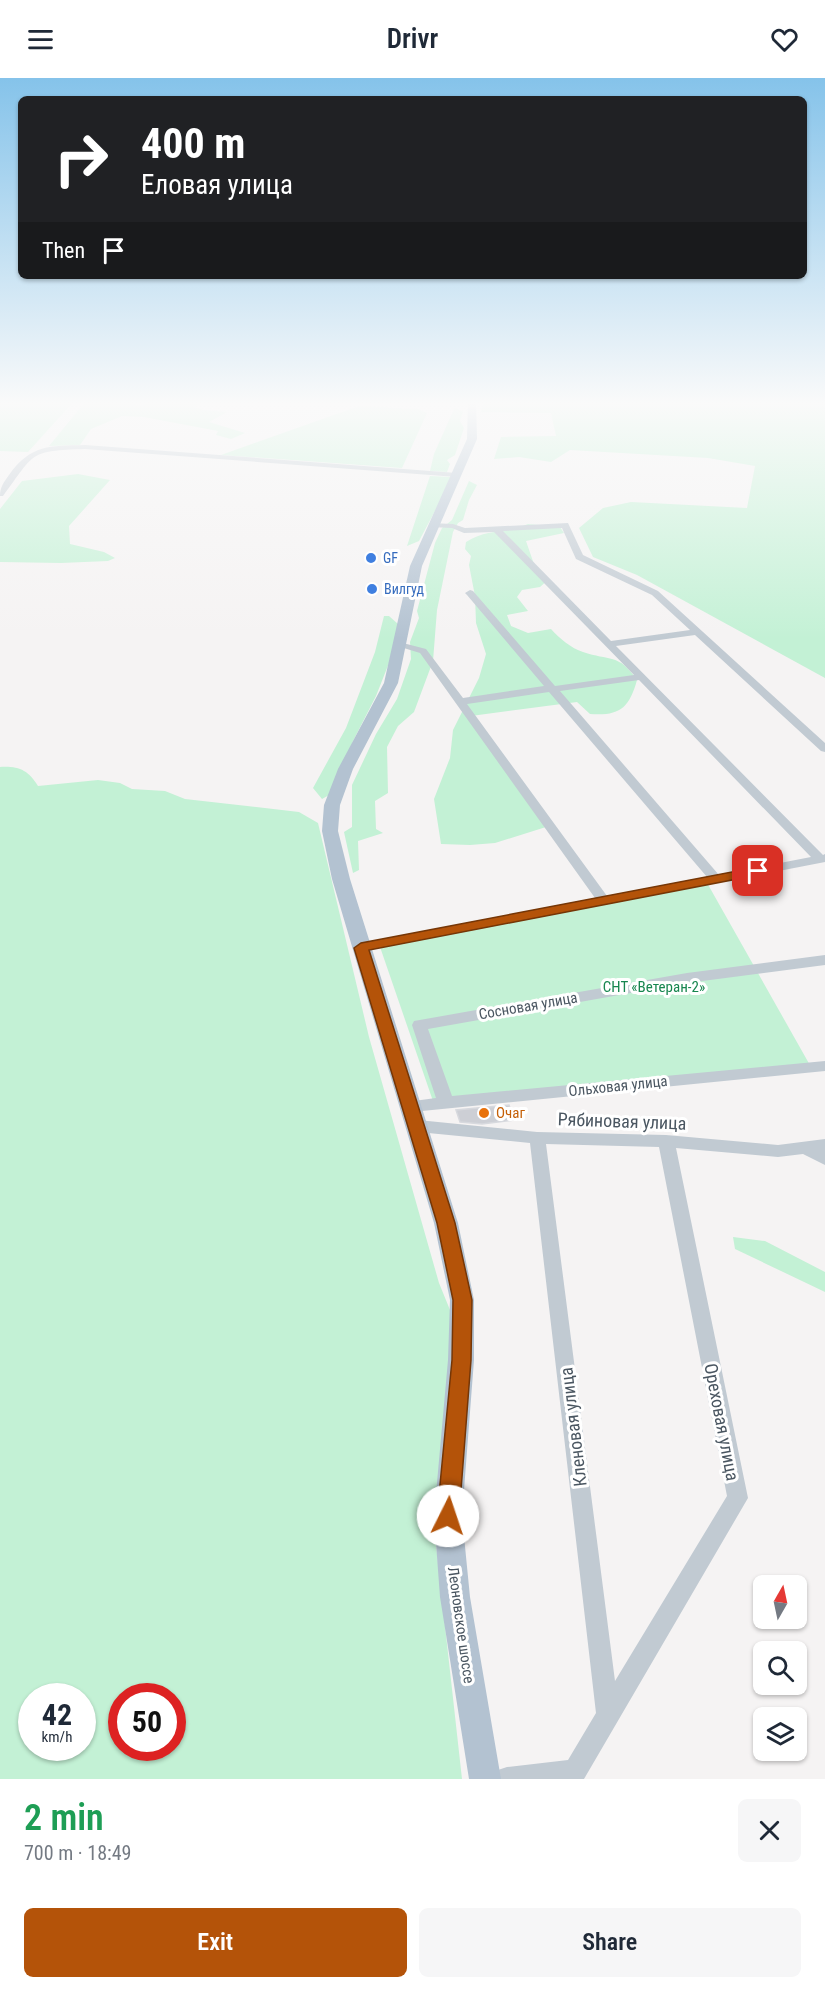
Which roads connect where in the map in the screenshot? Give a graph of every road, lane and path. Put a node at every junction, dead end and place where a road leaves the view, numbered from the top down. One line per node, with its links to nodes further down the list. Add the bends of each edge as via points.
1 (10, 480): 3 (street)
2 (454, 480): 4 (main road, Леоновское шоссе)
3 (0, 494)
4 (433, 525): 5 (street, via 464,531); 9 (main road, Леоновское шоссе, via 411,581)
5 (496, 529): 7 (street, via 565,525 579,557 656,593); 8 (street)
6 (470, 593): 11 (street)
7 (698, 632): 8 (street); 13 (street)
8 (609, 644): 10 (street)
9 (399, 645): 12 (street, via 423,651); 17 (main road, Леоновское шоссе, via 385,699 346,769 331,813 332,844)
10 (641, 677): 11 (street); 14 (street)
11 (553, 689): 12 (street); 15 (street)
12 (459, 702): 16 (street)
13 (825, 749)
14 (823, 858): 15 (street)
15 (716, 879): 16 (street)
16 (604, 901): 17 (street)
17 (361, 948): 21 (main road, Леоновское шоссе)
18 (825, 960): 20 (street, Сосновая улица, via 687,978 419,1025)
19 (825, 1066): 20 (street, Ольховая улица)
20 (446, 1102): 21 (street, Ольховая улица)
21 (412, 1106): 22 (main road, Леоновское шоссе)
22 (418, 1126): 23 (street, Рябиновая улица); 30 (main road, Леоновское шоссе, via 446,1223 462,1300 462,1360 448,1516 454,1598)
23 (537, 1138): 24 (street, Рябиновая улица); 28 (street, Кленовая улица)
24 (666, 1141): 26 (street, Рябиновая улица, via 778,1151); 28 (street, Ореховая улица, via 738,1498)
25 (825, 1145): 26 (street, Рябиновая улица)
26 (806, 1148): 27 (street)
27 (825, 1159)
28 (608, 1716): 29 (street, Ореховая улица)
29 (573, 1775): 31 (street, Ореховая улица)
30 (484, 1779)
31 (507, 1779)

